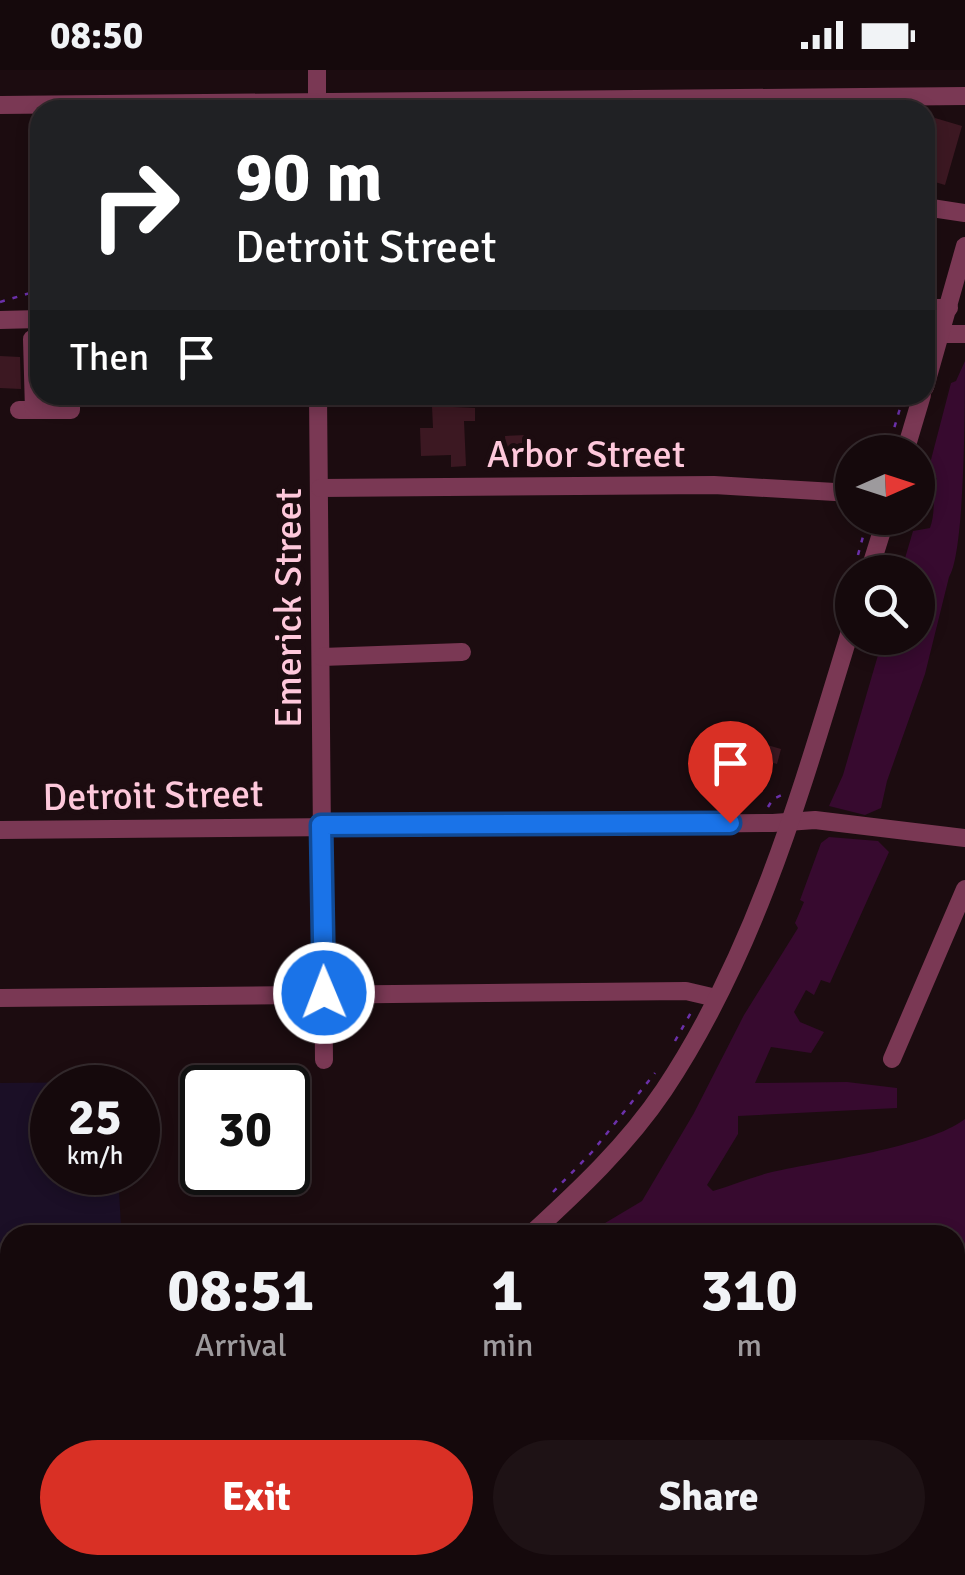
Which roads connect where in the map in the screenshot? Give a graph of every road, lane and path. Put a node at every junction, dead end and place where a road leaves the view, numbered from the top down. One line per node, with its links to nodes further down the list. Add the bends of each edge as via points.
1 (317, 70): 3 (street)
2 (965, 94): 4 (street)
3 (318, 100)
4 (642, 100)
5 (0, 104): 6 (street)
6 (30, 104)
7 (935, 208): 8 (street)
8 (965, 213)
9 (965, 246): 13 (street)
10 (30, 293): 11 (path)
11 (0, 302)
12 (935, 308): 13 (street)
13 (950, 308): 16 (street)
14 (0, 320): 15 (street)
15 (30, 320)
16 (941, 334): 17 (street); 18 (street)
17 (965, 334)
18 (935, 354)
19 (30, 368): 20 (street, via 27,410)
20 (71, 405)
21 (318, 405): 26 (street, Emerick Street)
22 (901, 405): 24 (path)
23 (919, 405): 25 (street)
24 (892, 435)
25 (910, 435)
26 (320, 488): 27 (street, Arbor Street, via 714,486); 32 (street, Emerick Street)
27 (835, 493)
28 (863, 535): 29 (path)
29 (858, 554)
30 (462, 652): 32 (street)
31 (836, 655): 34 (street)
32 (322, 657): 36 (street, Emerick Street)
33 (787, 792): 35 (path, via 769,803)
34 (792, 822): 35 (street, Detroit Street); 38 (street, Detroit Street); 41 (street, via 760,906)
35 (767, 823): 36 (street, Detroit Street)
36 (321, 825): 37 (street, Detroit Street); 40 (street, Emerick Street)
37 (0, 830)
38 (965, 838)
39 (965, 889): 45 (street)
40 (324, 993): 41 (street); 42 (street); 44 (street, Emerick Street)
41 (708, 996): 43 (path); 48 (street, via 682,1062 639,1124)
42 (0, 998)
43 (676, 1040)
44 (324, 1060)
45 (892, 1060)
46 (661, 1064): 47 (path)
47 (545, 1200)
48 (540, 1225)

